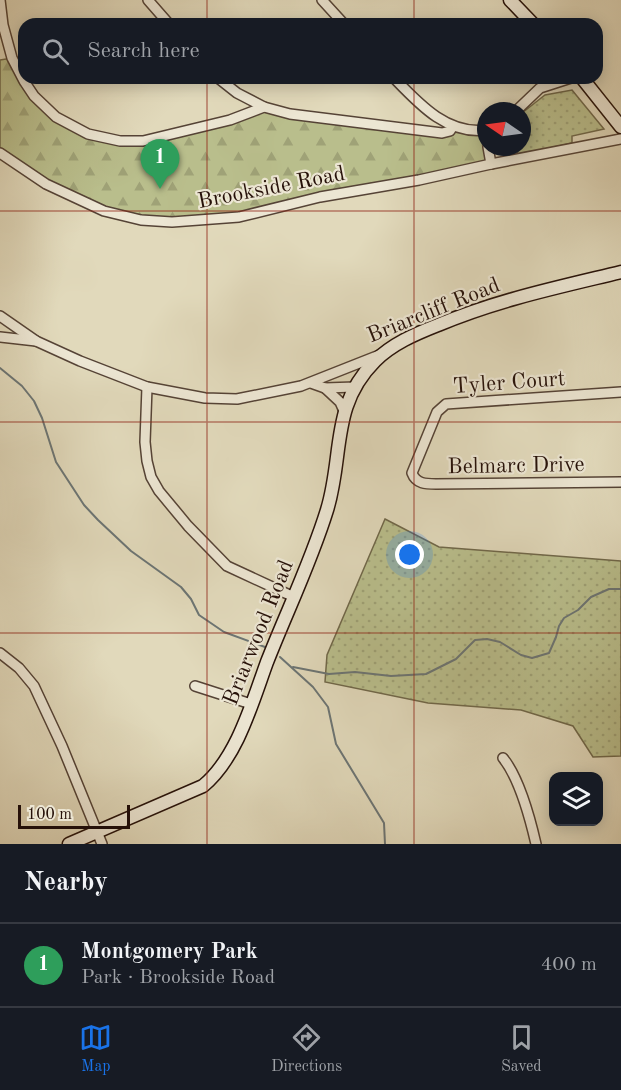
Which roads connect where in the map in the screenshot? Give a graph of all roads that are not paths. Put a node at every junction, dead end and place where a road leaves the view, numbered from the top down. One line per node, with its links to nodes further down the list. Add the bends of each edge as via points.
1 (0, 0): 8 (street)
2 (148, 0): 5 (street)
3 (322, 0): 6 (street)
4 (510, 0): 7 (street)
5 (164, 18)
6 (338, 18)
7 (527, 18)
8 (3, 39): 9 (street, via 7,58)
9 (18, 73)
10 (26, 84): 16 (street, via 46,109 71,127 128,141 143,141 230,120)
11 (226, 84): 16 (street)
12 (400, 84): 17 (street, via 417,102)
13 (539, 84): 15 (street)
14 (587, 84): 18 (street)
15 (524, 102)
16 (264, 107): 17 (street, via 290,114 442,134)
17 (453, 126): 19 (street)
18 (621, 127)
19 (477, 131)
20 (621, 140): 23 (street, Brookside Road)
21 (0, 153): 23 (street, Brookside Road, via 46,184 104,211 172,222 239,216)
22 (490, 156): 23 (street)
23 (491, 164)
24 (621, 272): 28 (street, Briarcliff Road, via 473,311 402,341)
25 (0, 316): 27 (street, Briarcliff Road)
26 (0, 338): 27 (street)
27 (36, 341): 31 (street, Briarcliff Road)
28 (384, 353): 29 (street, Briarcliff Road); 32 (street, Briarwood Road)
29 (333, 373): 30 (street, Briarcliff Road); 32 (street)
30 (311, 383): 31 (street, Briarcliff Road, via 237,399 205,398); 33 (street)
31 (147, 387): 38 (street, via 147,461 159,491 227,566)
32 (355, 387): 33 (street); 35 (street, Briarwood Road)
33 (325, 388): 35 (street)
34 (621, 392): 36 (street, Tyler Court, via 446,404 437,412)
35 (344, 411): 38 (street, Briarwood Road, via 328,509)
36 (413, 476): 37 (street, Belmarc Drive, via 421,483 436,484)
37 (621, 482)
38 (294, 597): 41 (street, Briarwood Road)
39 (0, 653): 43 (street, via 34,686)
40 (195, 686): 41 (street)
41 (251, 704): 43 (street, Briarwood Road, via 225,763 203,786)
42 (503, 758): 46 (street)
43 (97, 831): 44 (street, Briarwood Road); 45 (street)
44 (69, 844)
45 (102, 844)
46 (536, 844)

